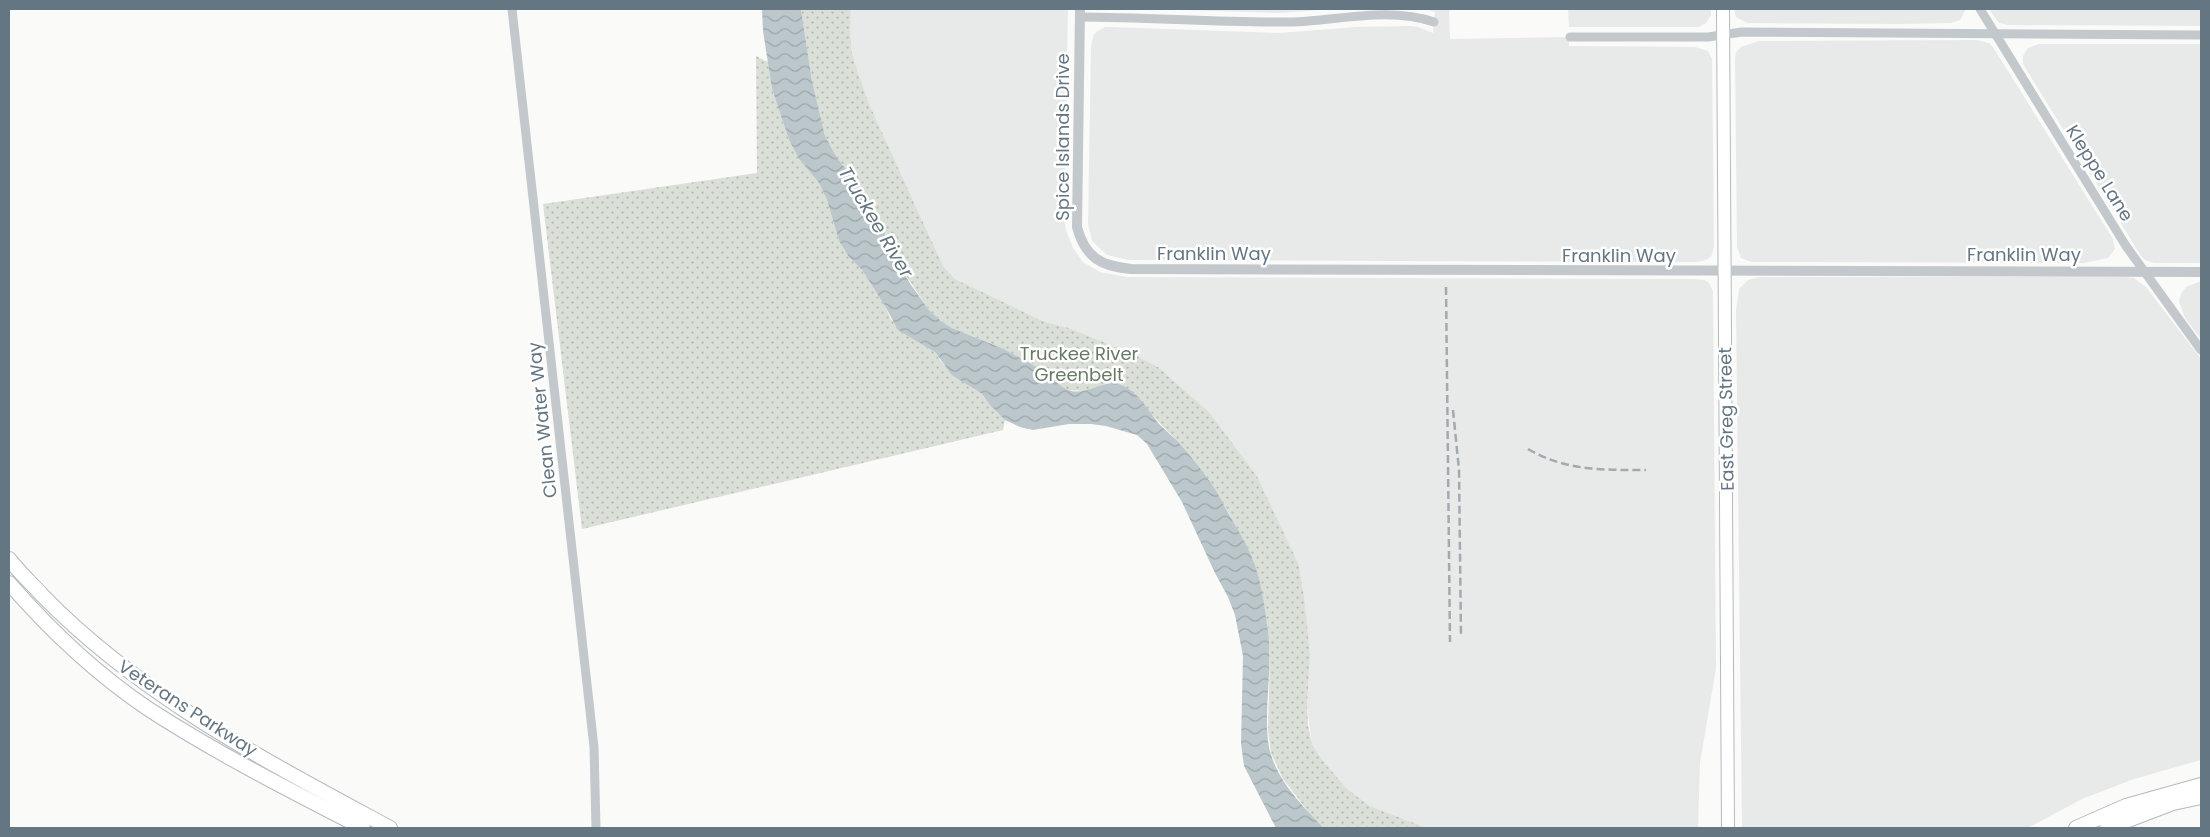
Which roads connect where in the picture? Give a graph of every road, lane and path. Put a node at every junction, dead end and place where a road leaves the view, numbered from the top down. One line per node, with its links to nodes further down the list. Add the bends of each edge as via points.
1 (512, 9): 21 (street, Clean Water Way, via 594,747)
2 (1723, 9): 7 (main road, East Greg Street)
3 (1980, 9): 6 (street, Kleppe Lane)
4 (1080, 13): 5 (street, via 1288,22 1392,16 1418,17); 10 (street, Spice Islands Drive, via 1076,227 1084,247)
5 (1434, 22)
6 (1995, 33): 7 (street); 8 (street); 12 (street, Kleppe Lane)
7 (1723, 34): 9 (street, via 1708,37); 11 (main road, East Greg Street)
8 (2201, 35)
9 (1570, 38)
10 (1097, 260): 11 (street, Franklin Way, via 1108,266 1131,269)
11 (1725, 269): 12 (street, Franklin Way); 22 (main road, East Greg Street)
12 (2143, 272): 13 (street, Franklin Way); 14 (street, Kleppe Lane)
13 (2201, 272)
14 (2201, 350)
15 (9, 559): 20 (main road, Veterans Parkway, via 100,650 162,696)
16 (9, 583): 19 (main road, Veterans Parkway, via 61,638 149,709)
17 (2201, 785): 23 (main road, via 2126,806)
18 (2201, 797): 24 (main road)
19 (363, 828)
20 (390, 828)
21 (596, 828)
22 (1728, 828)
23 (2076, 828)
24 (2107, 828)

